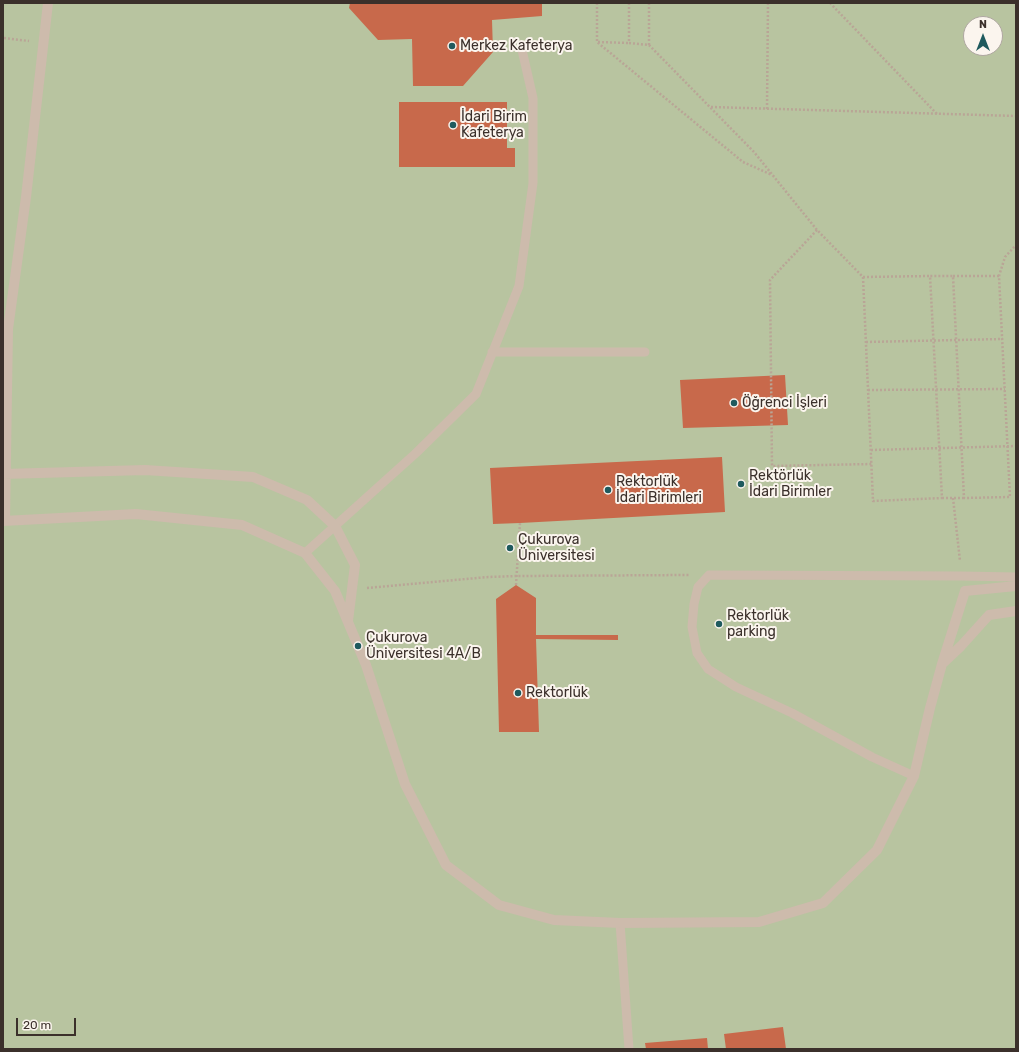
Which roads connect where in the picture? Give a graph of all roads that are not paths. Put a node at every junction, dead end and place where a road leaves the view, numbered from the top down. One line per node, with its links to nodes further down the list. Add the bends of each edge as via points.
1 (48, 3): 5 (street, via 8,328)
2 (522, 50): 3 (lane, via 533,98 533,183 519,286)
3 (492, 352): 4 (lane); 7 (lane, via 476,394 416,453)
4 (645, 352)
5 (5, 474): 6 (street); 7 (street, via 145,470 254,477 307,500)
6 (4, 521): 8 (street, via 136,514 242,525)
7 (335, 526): 8 (lane); 12 (street, via 355,565)
8 (304, 553): 12 (street, via 335,591)
9 (1016, 577): 14 (lane, via 709,575 698,587 692,627 697,653 708,669 736,688 792,713 872,757)
10 (1016, 586): 13 (street, via 965,591)
11 (1016, 611): 13 (street, via 989,615)
12 (348, 621): 15 (street, via 366,665 405,784 446,865 499,905 554,920)
13 (942, 664): 14 (street)
14 (914, 776): 15 (street, via 877,850 824,903 759,922)
15 (620, 923): 16 (lane)
16 (629, 1049)

